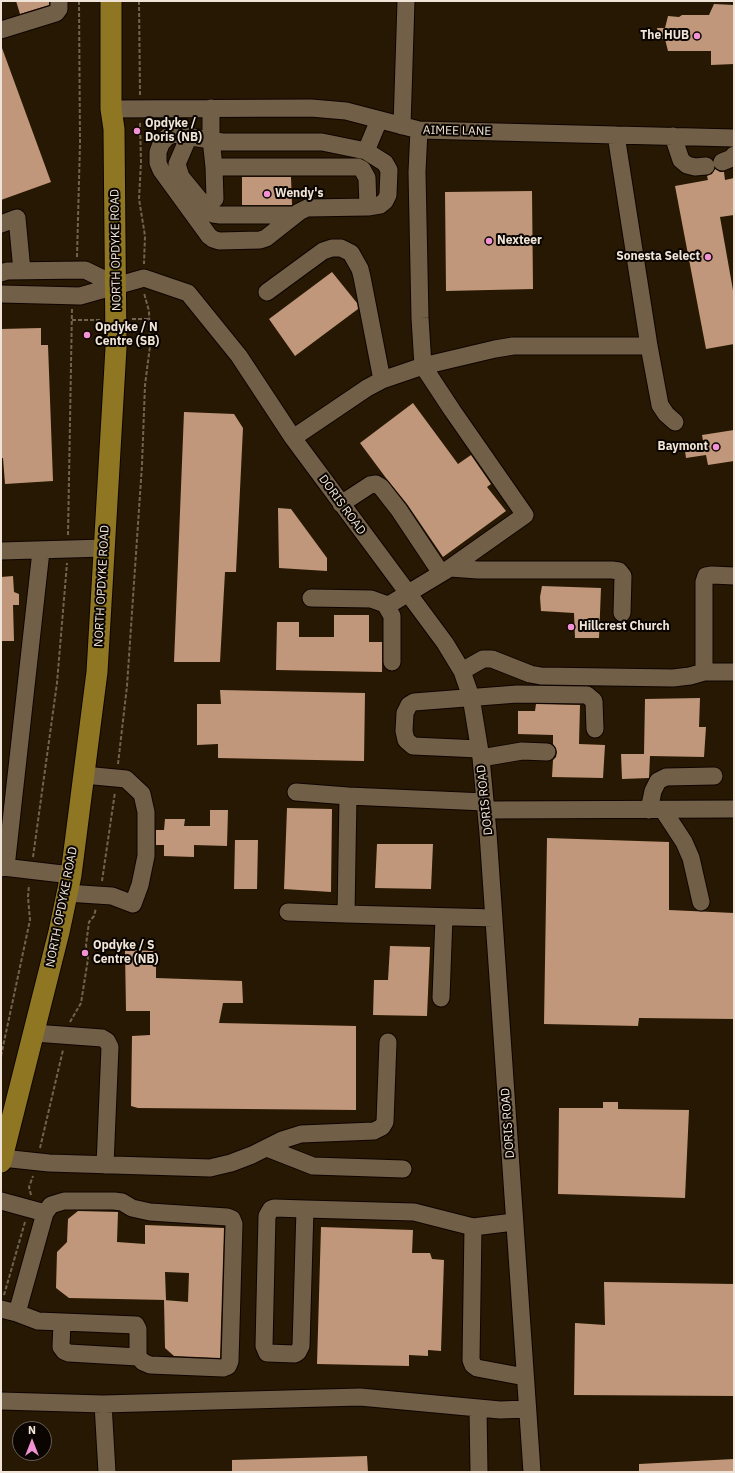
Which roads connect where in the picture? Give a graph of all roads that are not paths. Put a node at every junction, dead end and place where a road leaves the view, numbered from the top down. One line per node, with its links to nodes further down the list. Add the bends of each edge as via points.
1 (59, 1): 4 (street, via 56,13)
2 (111, 1): 6 (main road, NORTH OPDYKE ROAD)
3 (406, 1): 8 (street)
4 (1, 30)
5 (211, 108): 6 (street, AIMEE LANE); 7 (street, AIMEE LANE, via 311,108 346,111); 14 (street)
6 (111, 109): 24 (main road, NORTH OPDYKE ROAD, via 114,129)
7 (379, 120): 8 (street, AIMEE LANE); 15 (street)
8 (402, 126): 9 (street, AIMEE LANE)
9 (419, 130): 10 (street, AIMEE LANE); 28 (street, via 417,172)
10 (616, 134): 12 (street, AIMEE LANE); 27 (street)
11 (189, 136): 14 (street); 20 (street, via 177,164 181,177 213,214); 20 (street, via 174,134 167,137 158,152 158,163 213,239 260,240)
12 (673, 136): 13 (street, AIMEE LANE); 16 (street, via 681,160 695,167)
13 (734, 138)
14 (211, 140): 15 (street, via 322,142); 17 (street)
15 (366, 151): 19 (street, via 385,163 389,170 388,195 380,205)
16 (706, 166)
17 (214, 167): 18 (street); 19 (street, via 358,167 367,178)
18 (215, 199)
19 (368, 207): 20 (street, via 307,208)
20 (295, 215)
21 (1, 224): 22 (street, via 17,218)
22 (22, 271): 23 (street); 24 (street, via 85,270)
23 (1, 273)
24 (116, 285): 26 (street, DORIS ROAD, via 80,296); 31 (street, DORIS ROAD, via 144,278 188,293 239,356); 33 (main road, NORTH OPDYKE ROAD, via 116,348)
25 (267, 292): 29 (street, via 323,251 341,248 351,253 362,277)
26 (1, 294)
27 (649, 346): 28 (street, via 513,346); 30 (street, via 660,405)
28 (423, 366): 29 (street); 36 (street, via 525,515)
29 (382, 380): 31 (street)
30 (675, 422)
31 (294, 438): 32 (street, DORIS ROAD)
32 (341, 504): 36 (street, via 370,485 376,484 381,487); 38 (street, DORIS ROAD)
33 (104, 548): 35 (street); 50 (main road, NORTH OPDYKE ROAD, via 97,672)
34 (1, 551): 35 (street)
35 (41, 551): 57 (street, via 6,858)
36 (446, 570): 38 (street); 41 (street, via 619,571 622,576)
37 (734, 576): 44 (street, via 706,576 704,582)
38 (407, 593): 40 (street); 43 (street, DORIS ROAD)
39 (311, 598): 40 (street, via 371,599)
40 (387, 606): 42 (street, via 392,616)
41 (622, 613)
42 (392, 662)
43 (462, 671): 44 (street, via 483,658 542,676 673,678); 46 (street, DORIS ROAD)
44 (704, 672): 45 (street)
45 (734, 672)
46 (471, 697): 47 (street, via 517,694 587,695 594,701); 49 (street, DORIS ROAD); 49 (street, via 414,702 405,713 404,731 406,740 414,746)
47 (595, 729)
48 (547, 752): 49 (street)
49 (480, 754): 54 (street, DORIS ROAD)
50 (84, 775): 58 (main road, NORTH OPDYKE ROAD); 58 (street, via 126,779 142,794 146,812 146,856 133,904)
51 (714, 776): 56 (street, via 666,777 658,781 653,791)
52 (296, 792): 53 (street)
53 (348, 796): 54 (street); 61 (street)
54 (485, 806): 56 (street); 63 (street, DORIS ROAD)
55 (734, 809): 56 (street)
56 (656, 810): 59 (street, via 684,842 691,858)
57 (2, 867): 58 (street, via 31,871)
58 (68, 884): 65 (main road, NORTH OPDYKE ROAD)
59 (701, 902)
60 (288, 912): 61 (street)
61 (346, 914): 62 (street)
62 (444, 917): 63 (street); 64 (street)
63 (494, 918): 75 (street, DORIS ROAD)
64 (441, 998)
65 (34, 1033): 67 (main road, NORTH OPDYKE ROAD); 70 (street, via 102,1038 107,1041 110,1047)
66 (388, 1042): 68 (street, via 386,1115 382,1127 374,1131 301,1134)
67 (6, 1119): 69 (main road, NORTH OPDYKE ROAD)
68 (267, 1148): 70 (street, via 245,1158 210,1168); 71 (street, via 313,1166)
69 (2, 1153): 70 (street, via 36,1162)
70 (105, 1165)
71 (403, 1169)
72 (1, 1201): 74 (street)
73 (305, 1209): 73 (street, via 274,1208 267,1216 264,1346 267,1353 295,1354 301,1346); 76 (street, via 414,1212)
74 (46, 1212): 77 (street); 79 (street, via 51,1204 64,1201 114,1201 150,1212 232,1219 234,1239 228,1366 223,1368 150,1365)
75 (514, 1222): 76 (street); 80 (street, DORIS ROAD)
76 (473, 1227): 80 (street, via 471,1360 477,1368)
77 (7, 1307): 78 (street, via 38,1321)
78 (62, 1322): 79 (street, via 61,1346 64,1351); 79 (street, via 136,1325)
79 (138, 1357)
80 (525, 1377): 84 (street, DORIS ROAD)
81 (1, 1401): 82 (street)
82 (103, 1404): 83 (street, via 360,1397); 85 (street)
83 (478, 1408): 84 (street); 86 (street)
84 (527, 1408): 87 (street, DORIS ROAD)
85 (107, 1472)
86 (479, 1472)
87 (532, 1472)

